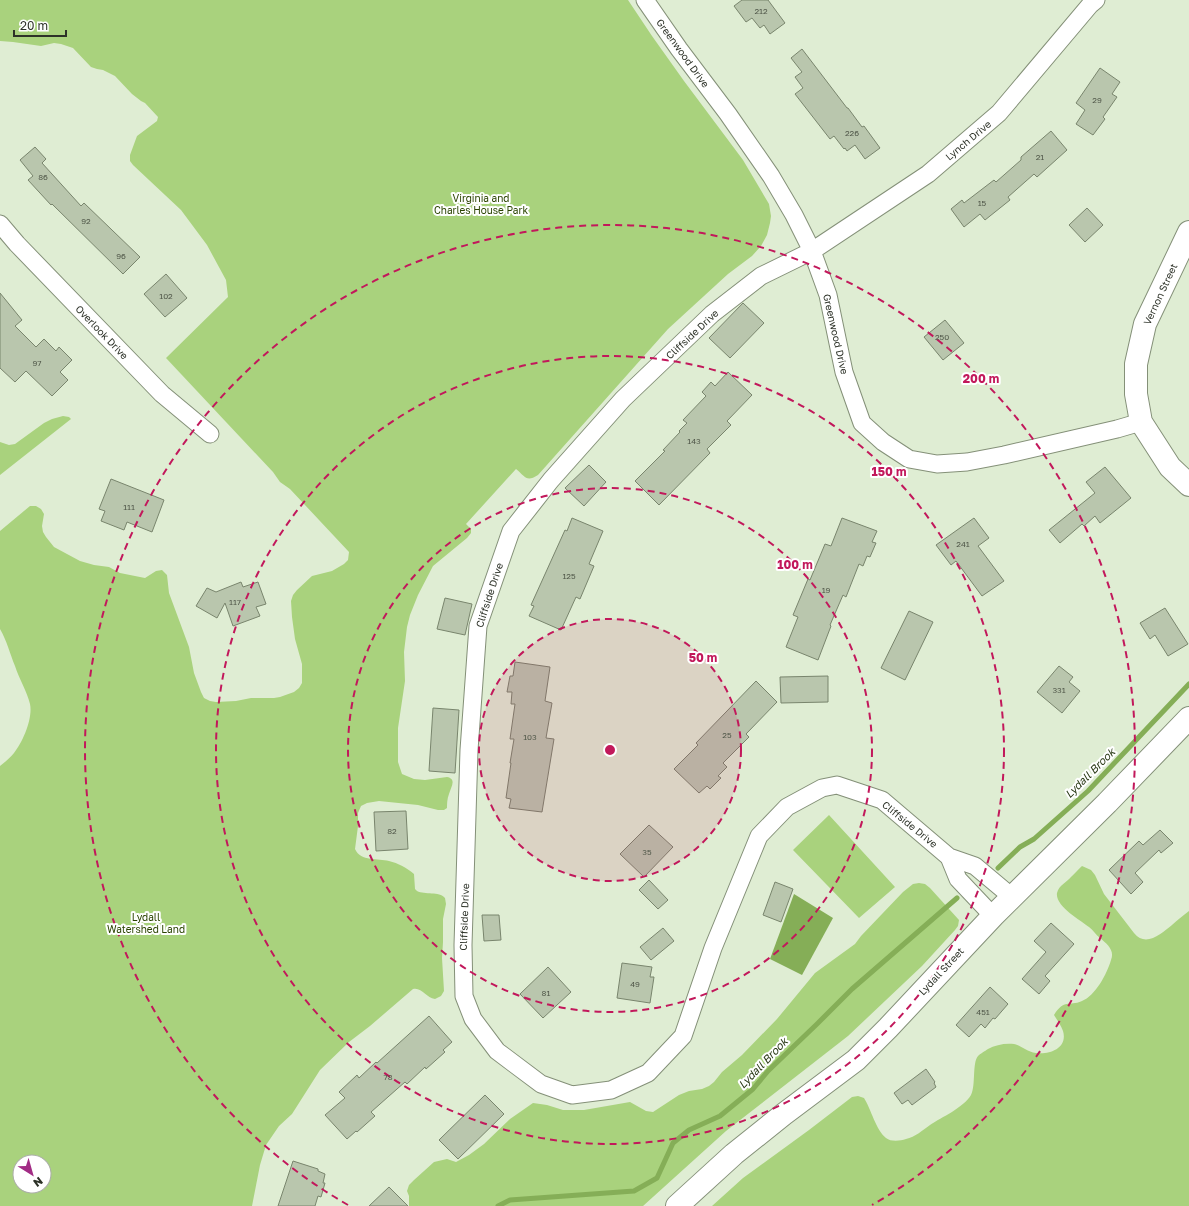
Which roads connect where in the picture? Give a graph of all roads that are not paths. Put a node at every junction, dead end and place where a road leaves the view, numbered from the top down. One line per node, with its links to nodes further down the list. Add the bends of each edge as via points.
1 (645, 0): 5 (street, Greenwood Drive, via 771,176)
2 (1096, 0): 5 (street, Lynch Drive, via 999,114 928,174)
3 (0, 224): 7 (street, Overlook Drive, via 162,394)
4 (1189, 232): 6 (street, Vernon Street, via 1145,324 1136,364 1136,394)
5 (812, 251): 6 (street, Greenwood Drive, via 828,295 844,372 862,423 883,442 909,459 937,464 967,462); 10 (street, Cliffside Drive, via 761,276 712,314 623,398 551,480 511,531 478,626 469,750 463,945 464,996 473,1019 496,1051 541,1084 572,1095 611,1090 648,1073 683,1036 713,948 759,836 787,807 822,788 837,786 882,800)
6 (1141, 422): 8 (street, Vernon Street, via 1170,467)
7 (210, 434)
8 (1189, 485)
9 (1189, 718): 11 (street, Lydall Street, via 1108,803)
10 (949, 857): 11 (street, Cliffside Drive, via 976,866); 12 (street, Cliffside Drive, via 958,879)
11 (1012, 897): 12 (street, Lydall Street)
12 (993, 916): 13 (street, Lydall Street, via 856,1060 734,1154)
13 (677, 1206)

